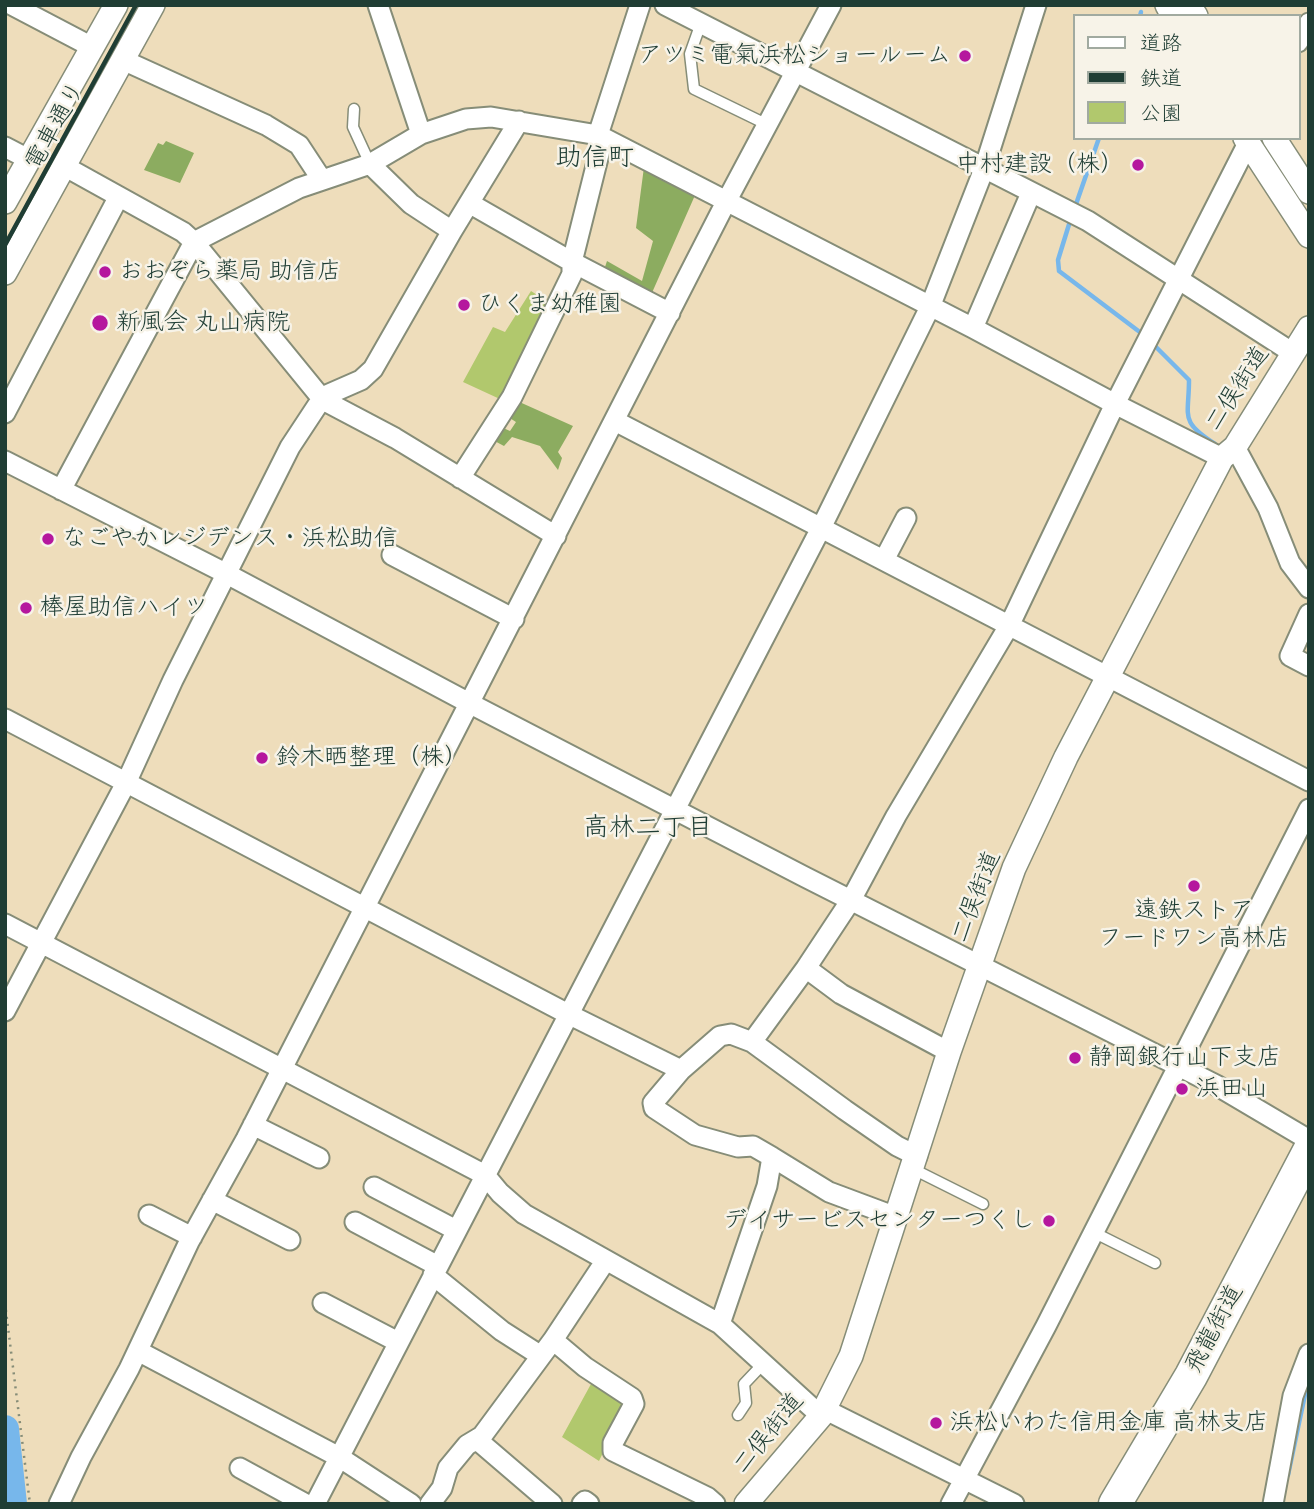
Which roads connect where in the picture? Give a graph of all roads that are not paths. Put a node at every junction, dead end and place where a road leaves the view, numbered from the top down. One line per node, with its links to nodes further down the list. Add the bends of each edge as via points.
1 (12, 5): 12 (street)
2 (116, 5): 12 (street, 電車通り)
3 (153, 5): 13 (street, 電車通り)
4 (377, 5): 18 (street)
5 (640, 5): 19 (street)
6 (666, 5): 9 (street)
7 (831, 5): 14 (street)
8 (1036, 5): 26 (street)
9 (701, 23): 14 (street); 17 (lane, via 690,54 694,89)
10 (1309, 23): 11 (street)
11 (1300, 39)
12 (92, 47): 23 (street, 電車通り)
13 (123, 60): 25 (street, 電車通り); 27 (street, via 266,125 299,145)
14 (796, 73): 17 (street); 26 (street)
15 (354, 109): 24 (lane, via 353,127)
16 (519, 121): 18 (street, via 466,119); 19 (street); 33 (street)
17 (768, 125): 32 (street)
18 (421, 134): 24 (street)
19 (600, 136): 32 (street); 37 (street)
20 (1274, 140): 28 (street)
21 (1246, 141): 35 (street); 39 (street)
22 (5, 147): 23 (street)
23 (30, 160): 31 (street, 電車通り)
24 (370, 164): 27 (street); 34 (street, via 411,204)
25 (64, 166): 30 (street); 38 (street, 電車通り)
26 (984, 169): 29 (street); 40 (street)
27 (322, 180): 36 (street)
28 (1309, 192)
29 (1031, 193): 39 (street); 42 (street)
30 (118, 198): 36 (street); 47 (street)
31 (5, 202)
32 (726, 202): 40 (street); 41 (street)
33 (469, 203): 34 (street); 37 (street)
34 (453, 231): 45 (street, via 373,369)
35 (1309, 236)
36 (194, 242): 45 (street); 52 (street)
37 (572, 262): 41 (street); 51 (street, via 572,274 512,397)
38 (5, 273)
39 (1180, 279): 44 (street); 46 (street)
40 (930, 307): 42 (street); 54 (street)
41 (670, 313): 48 (street)
42 (973, 328): 46 (street)
43 (1309, 328): 44 (street, 二俣街道)
44 (1293, 353): 49 (street, 二俣街道)
45 (323, 400): 51 (street); 58 (street, via 290,447)
46 (1115, 404): 49 (street); 62 (street)
47 (5, 413)
48 (615, 421): 54 (street); 55 (street)
49 (1228, 452): 59 (street, via 1268,508 1290,563); 64 (street, 二俣街道)
50 (5, 461): 52 (street)
51 (460, 478): 55 (street)
52 (61, 490): 58 (street)
53 (906, 517): 57 (street)
54 (821, 528): 57 (street); 69 (street)
55 (556, 536): 61 (street)
56 (392, 555): 61 (street)
57 (884, 560): 62 (street)
58 (227, 575): 65 (street); 68 (street)
59 (1309, 588)
60 (1309, 614): 63 (street, via 1290,656)
61 (514, 618): 65 (street)
62 (1010, 624): 64 (street); 71 (street)
63 (1309, 666)
64 (1108, 678): 67 (street); 75 (street, 二俣街道, via 1014,867)
65 (469, 703): 69 (street); 72 (street)
66 (5, 719): 68 (street)
67 (1309, 781)
68 (125, 783): 72 (street); 74 (street)
69 (676, 809): 71 (street); 78 (street)
70 (1309, 809): 81 (street)
71 (851, 900): 75 (street); 76 (street)
72 (366, 906): 78 (street); 82 (street)
73 (5, 924): 74 (street)
74 (41, 943): 77 (street); 82 (street)
75 (979, 964): 80 (street, 二俣街道); 81 (street)
76 (806, 968): 79 (street); 80 (street, via 841,994)
77 (5, 1011)
78 (568, 1014): 83 (street); 90 (street)
79 (752, 1042): 83 (street, via 731,1034 720,1036); 89 (street)
80 (949, 1052): 89 (street, 二俣街道)
81 (1178, 1066): 85 (street); 99 (street)
82 (282, 1068): 84 (street); 90 (street)
83 (681, 1070): 87 (street, via 653,1103 654,1108 695,1135 738,1147 753,1146)
84 (253, 1125): 88 (street); 93 (street)
85 (1309, 1140)
86 (1309, 1151): 130 (highway, 飛龍街道, via 1191,1376)
87 (772, 1157): 96 (street, via 830,1192); 106 (street)
88 (319, 1158)
89 (915, 1163): 94 (lane); 96 (street, 二俣街道)
90 (485, 1175): 98 (street); 102 (street, via 524,1214)
91 (374, 1187): 98 (street)
92 (1309, 1194): 131 (highway, 飛龍街道)
93 (212, 1200): 100 (street); 101 (street)
94 (983, 1204)
95 (149, 1214): 100 (street)
96 (896, 1217): 112 (street, 二俣街道, via 851,1356)
97 (355, 1222): 104 (street)
98 (456, 1230): 104 (street)
99 (1093, 1232): 103 (lane); 117 (street)
100 (192, 1237): 109 (street)
101 (290, 1240)
102 (606, 1260): 106 (street); 108 (street)
103 (1155, 1263)
104 (435, 1270): 107 (street); 108 (street, via 502,1331)
105 (323, 1303): 107 (street)
106 (720, 1324): 111 (street)
107 (398, 1342): 115 (street)
108 (547, 1348): 114 (street); 126 (street, via 632,1398 634,1404 613,1451)
109 (138, 1351): 115 (street); 118 (street)
110 (1309, 1354): 132 (street, via 1293,1396)
111 (763, 1364): 112 (street); 113 (lane, via 744,1384 746,1403)
112 (822, 1412): 117 (street); 127 (street, 二俣街道)
113 (738, 1415)
114 (482, 1436): 122 (street, via 467,1445 448,1468 442,1488); 123 (street, via 482,1444)
115 (339, 1457): 120 (street); 121 (street)
116 (240, 1468): 119 (street)
117 (964, 1478): 128 (street); 129 (street)
118 (59, 1504)
119 (306, 1504)
120 (315, 1504)
121 (411, 1504)
122 (430, 1504)
123 (552, 1504)
124 (582, 1504): 125 (street)
125 (589, 1504)
126 (715, 1504)
127 (746, 1504)
128 (951, 1504)
129 (1014, 1504)
130 (1115, 1504)
131 (1133, 1504)
132 (1273, 1504)

